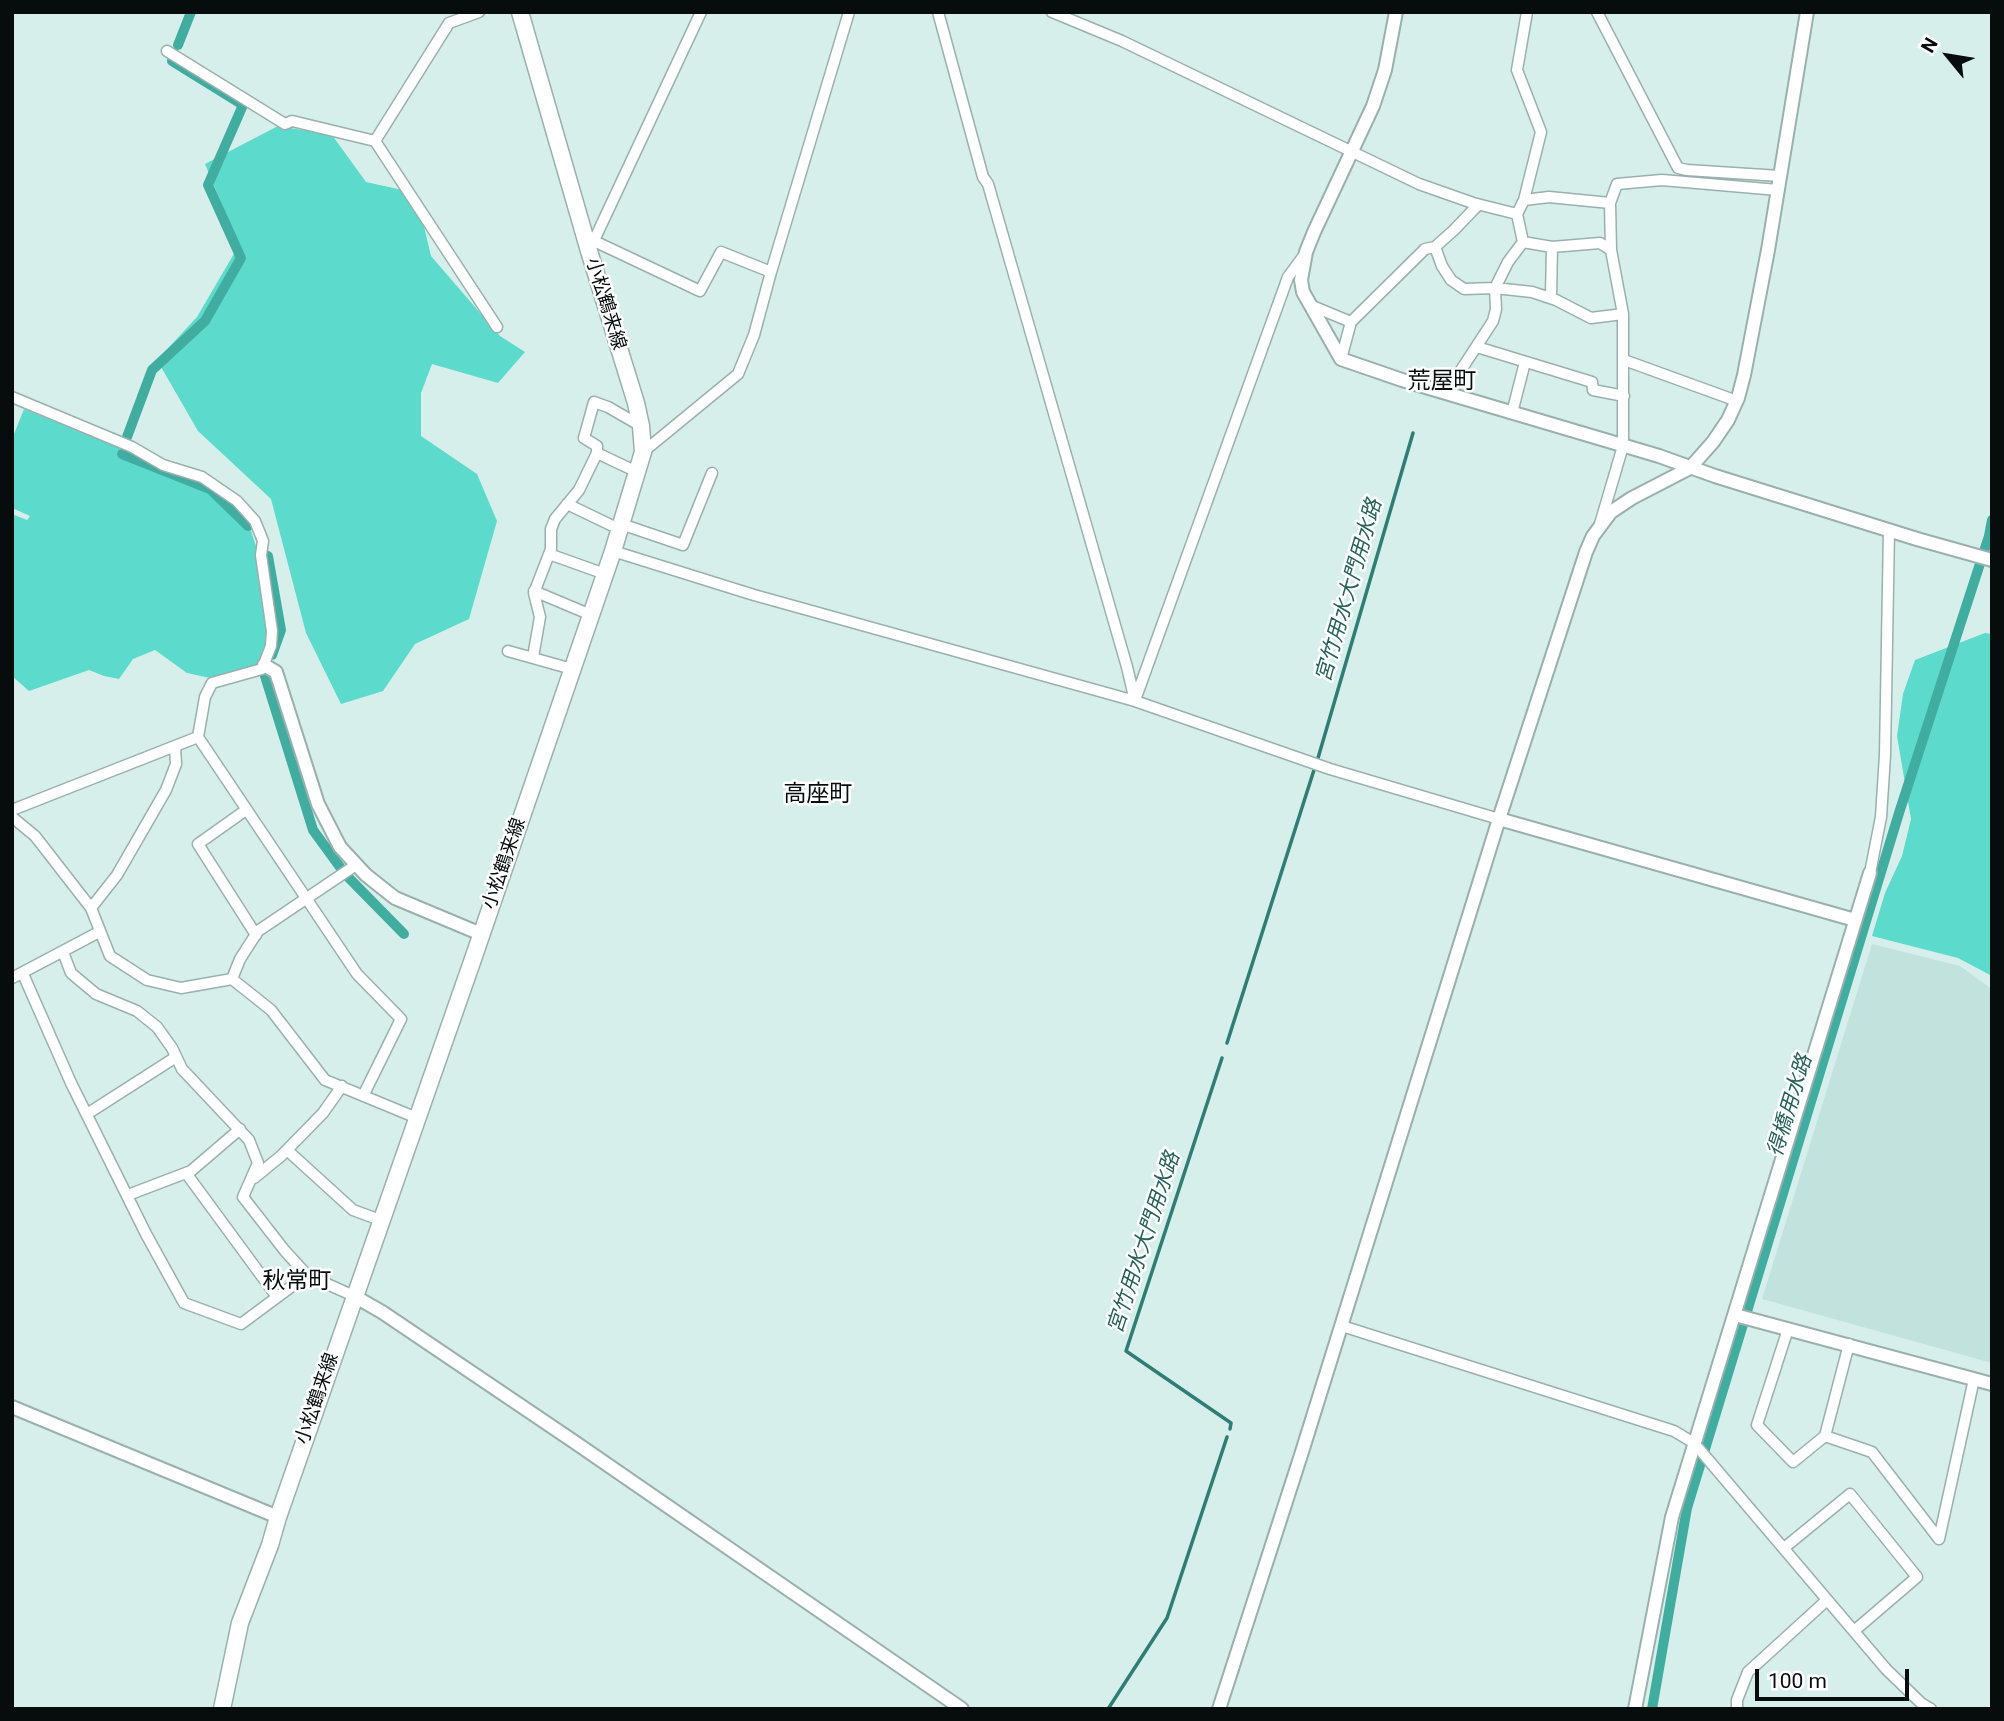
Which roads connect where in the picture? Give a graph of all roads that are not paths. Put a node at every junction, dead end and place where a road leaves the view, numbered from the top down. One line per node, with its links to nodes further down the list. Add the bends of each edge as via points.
1 (480, 12): 12 (street, via 449,23)
2 (520, 12): 21 (main road, 小松鶴来線)
3 (701, 12): 21 (street)
4 (849, 12): 26 (street)
5 (939, 12): 63 (street)
6 (1052, 12): 13 (street)
7 (1395, 12): 13 (street, via 1382,79)
8 (1527, 12): 16 (street, via 1517,70 1541,132)
9 (1597, 12): 14 (street, via 1678,167)
10 (1807, 12): 14 (street)
11 (167, 51): 12 (street, via 285,124 292,121)
12 (375, 141): 32 (street)
13 (1353, 151): 18 (street, via 1419,184); 25 (street)
14 (1780, 176): 15 (street)
15 (1778, 190): 17 (street, via 1662,180 1617,184); 40 (street)
16 (1524, 200): 17 (street, via 1549,197); 19 (street)
17 (1610, 203): 24 (street)
18 (1478, 205): 19 (street); 22 (street)
19 (1517, 214): 20 (street)
20 (1523, 242): 23 (street); 27 (street)
21 (591, 246): 26 (street, via 700,291 721,252); 42 (main road, 小松鶴来線)
22 (1435, 247): 27 (street, via 1441,266 1458,285 1464,289); 31 (street, via 1426,249)
23 (1552, 247): 24 (street, via 1600,243); 28 (street)
24 (1612, 250): 30 (street)
25 (1306, 253): 29 (street, via 1301,280); 63 (street, via 1288,277)
26 (771, 272): 44 (street, via 738,374)
27 (1495, 288): 28 (street); 33 (street, via 1493,321)
28 (1551, 298): 30 (street, via 1591,318)
29 (1310, 305): 31 (street); 34 (street)
30 (1623, 314): 35 (street)
31 (1351, 322): 34 (street)
32 (497, 327)
33 (1477, 347): 36 (street); 37 (street)
34 (1341, 359): 37 (street)
35 (1623, 360): 38 (street); 40 (street)
36 (1525, 362): 38 (street, via 1592,382 1592,390); 41 (street)
37 (1446, 393): 41 (street)
38 (1624, 396): 43 (street)
39 (12, 397): 61 (street, via 132,447 163,465 202,477 237,501 255,521 263,541 272,631)
40 (1737, 401): 46 (street, via 1713,442)
41 (1512, 413): 43 (street)
42 (641, 426): 44 (main road, 小松鶴来線); 45 (street, via 594,402 584,438 597,446)
43 (1623, 446): 46 (street); 51 (street)
44 (643, 452): 47 (main road, 小松鶴来線)
45 (597, 453): 47 (street); 49 (street)
46 (1690, 468): 51 (street, via 1632,498); 52 (street)
47 (637, 472): 50 (main road, 小松鶴来線)
48 (712, 473): 50 (street, via 683,545)
49 (567, 504): 50 (street); 54 (street, via 551,529)
50 (620, 526): 53 (main road, 小松鶴来線)
51 (1599, 527): 69 (street, via 1586,552)
52 (1889, 530): 55 (street); 71 (street, via 1885,755 1881,817)
53 (612, 551): 56 (main road, 小松鶴来線); 63 (street)
54 (549, 554): 56 (street); 57 (street)
55 (1992, 560)
56 (605, 574): 58 (main road, 小松鶴来線)
57 (534, 592): 58 (street); 60 (street, via 540,617)
58 (591, 615): 62 (main road, 小松鶴来線)
59 (508, 651): 60 (street)
60 (533, 657): 62 (street)
61 (264, 665): 64 (street, via 212,682); 70 (street, via 276,672 318,804 340,847)
62 (572, 670): 76 (main road, 小松鶴来線)
63 (1135, 701): 69 (street, via 1330,769)
64 (198, 737): 65 (street); 67 (street)
65 (175, 747): 66 (street); 73 (street, via 176,764 166,790 117,875)
66 (12, 810)
67 (246, 810): 72 (street); 77 (street, via 198,844)
68 (12, 817): 73 (street, via 35,836)
69 (1499, 819): 74 (street); 97 (street)
70 (356, 865): 72 (street); 76 (street, via 395,898)
71 (1870, 873): 74 (street)
72 (306, 898): 77 (street); 84 (street, via 357,974 401,1019)
73 (91, 908): 75 (street)
74 (1855, 920): 96 (street)
75 (99, 932): 78 (street); 81 (street, via 110,956 147,980 181,988)
76 (481, 934): 86 (main road, 小松鶴来線)
77 (256, 935): 81 (street)
78 (63, 952): 79 (street); 82 (street, via 71,973 96,994 137,1011 156,1027)
79 (23, 974): 80 (street); 85 (street)
80 (12, 978)
81 (232, 979): 83 (street, via 271,1010 325,1080)
82 (176, 1057): 85 (street); 87 (street)
83 (342, 1086): 84 (street); 88 (street)
84 (364, 1094): 86 (street)
85 (87, 1114): 91 (street)
86 (417, 1118): 92 (main road, 小松鶴来線)
87 (240, 1129): 89 (street); 90 (street, via 258,1163)
88 (287, 1150): 90 (street); 92 (street, via 346,1205)
89 (186, 1173): 91 (street); 95 (street)
90 (250, 1181): 93 (street, via 243,1197)
91 (128, 1195): 95 (street, via 184,1303 241,1324)
92 (380, 1220): 94 (main road, 小松鶴来線)
93 (307, 1275): 94 (street); 95 (street)
94 (354, 1296): 105 (main road, 小松鶴来線); 110 (street)
95 (277, 1297)
96 (1742, 1317): 98 (street); 104 (street)
97 (1342, 1326): 104 (street, via 1674,1431); 111 (street)
98 (1788, 1329): 99 (street); 103 (street, via 1757,1426 1793,1462)
99 (1850, 1344): 100 (street); 103 (street)
100 (1974, 1379): 101 (street); 103 (street, via 1939,1539 1872,1452)
101 (1992, 1384)
102 (12, 1408): 105 (street)
103 (1825, 1436)
104 (1696, 1446): 106 (street); 112 (street, via 1672,1517)
105 (278, 1517): 109 (main road, 小松鶴来線, via 240,1623)
106 (1784, 1548): 107 (street); 108 (street, via 1850,1494 1917,1577)
107 (1827, 1600): 108 (street); 113 (street, via 1748,1672)
108 (1854, 1631): 114 (street, via 1886,1670)
109 (222, 1709)
110 (962, 1709)
111 (1219, 1709)
112 (1635, 1709)
113 (1737, 1709)
114 (1931, 1709)

